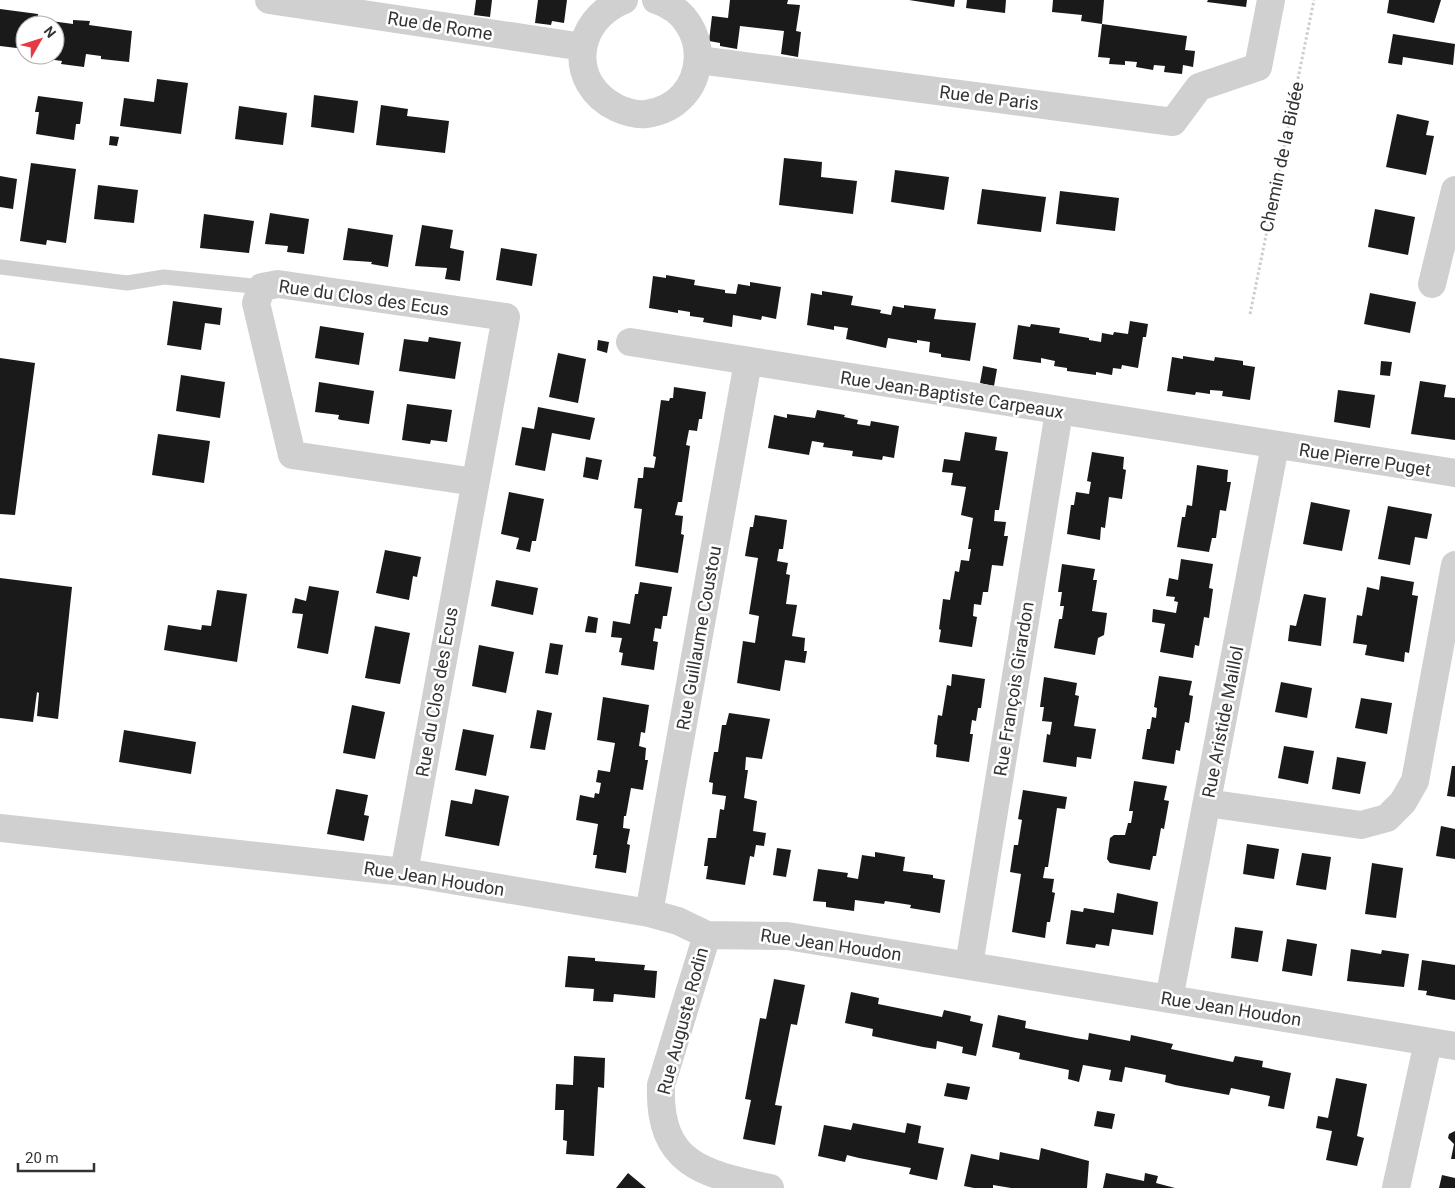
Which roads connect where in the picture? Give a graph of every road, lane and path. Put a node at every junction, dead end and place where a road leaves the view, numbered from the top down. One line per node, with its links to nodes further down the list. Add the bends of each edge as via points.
1 (269, 0): 6 (street, Rue de Rome)
2 (624, 0): 6 (street, via 601,12 589,28)
3 (656, 0): 7 (street, via 682,14 697,40)
4 (1271, 0): 7 (street, Rue de Paris, via 1258,67 1199,87 1173,122)
5 (1314, 0): 13 (path, Chemin de la Bidée)
6 (583, 47): 7 (street, via 583,68 591,87 605,102 626,112 646,114 673,104 688,90)
7 (699, 60)
8 (1455, 190): 9 (street)
9 (1450, 235): 11 (street)
10 (1, 266): 12 (lane, via 127,283 164,277)
11 (1432, 284)
12 (262, 287): 19 (street, Rue du Clos des Ecus, via 256,303 292,455); 19 (street, Rue du Clos des Ecus, via 278,284 506,317)
13 (1250, 314)
14 (630, 342): 15 (street, Rue Jean-Baptiste Carpeaux)
15 (748, 362): 16 (street, Rue Jean-Baptiste Carpeaux); 24 (street, Rue Guillaume Coustou)
16 (1059, 412): 17 (street, Rue Jean-Baptiste Carpeaux); 26 (street, Rue François Girardon)
17 (1275, 446): 18 (street, Rue Pierre Puget); 21 (street, Rue Aristide Maillol)
18 (1455, 473)
19 (475, 482): 23 (street, Rue du Clos des Ecus)
20 (1455, 565): 21 (street, via 1415,781 1403,802 1387,818 1361,825)
21 (1208, 803): 27 (street, Rue Aristide Maillol)
22 (0, 828): 23 (street, Rue Jean Houdon)
23 (404, 872): 24 (street, Rue Jean Houdon)
24 (649, 913): 25 (street, Rue Jean Houdon, via 678,921)
25 (707, 935): 26 (street, Rue Jean Houdon, via 787,936); 30 (street, Rue Auguste Rodin, via 661,1085 660,1111 677,1150 690,1162 711,1174)
26 (970, 965): 27 (street, Rue Jean Houdon)
27 (1169, 999): 28 (street, Rue Jean Houdon)
28 (1428, 1042): 29 (street, Rue Jean Houdon); 31 (street)
29 (1455, 1046)
30 (770, 1188)
31 (1396, 1188)

